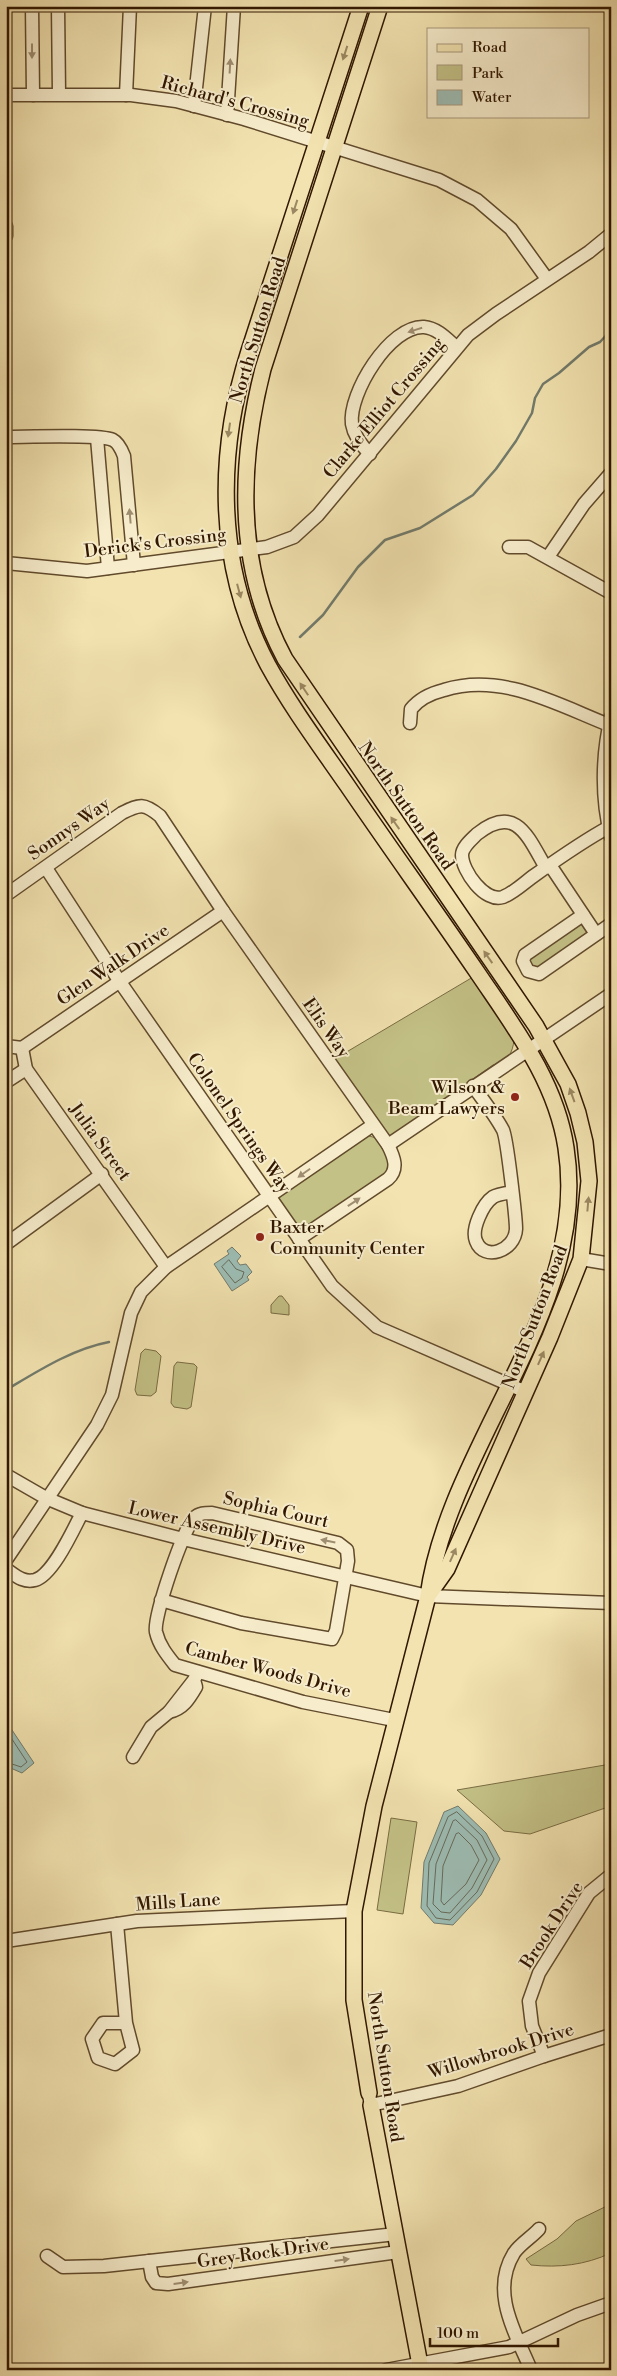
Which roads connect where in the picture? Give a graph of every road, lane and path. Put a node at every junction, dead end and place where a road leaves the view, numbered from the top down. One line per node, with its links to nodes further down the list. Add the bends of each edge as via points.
1 (32, 6): 10 (street, one-way to 10)
2 (58, 6): 8 (street)
3 (130, 6): 11 (street)
4 (205, 6): 12 (street)
5 (234, 6): 13 (street, one-way to 5)
6 (361, 6): 14 (main road, North Sutton Road, one-way to 14)
7 (380, 6): 15 (main road, North Sutton Road)
8 (59, 94): 10 (street, Richard's Crossing); 11 (street, Richard's Crossing)
9 (6, 95): 10 (street, Richard's Crossing)
10 (32, 95)
11 (126, 95): 12 (street, Richard's Crossing)
12 (194, 106): 13 (street, Richard's Crossing)
13 (227, 114): 14 (street, Richard's Crossing)
14 (316, 142): 15 (street, Richard's Crossing); 27 (main road, North Sutton Road, one-way to 27, via 233,408 225,498)
15 (334, 148): 19 (street, Richard's Crossing, via 439,180 477,200 511,229); 26 (main road, North Sutton Road, via 254,401 244,490)
16 (6, 226): 18 (street)
17 (611, 234): 19 (street, Clarke Elliot Crossing)
18 (6, 236)
19 (547, 279): 20 (street, Clarke Elliot Crossing)
20 (456, 347): 23 (street, Clarke Elliot Crossing); 23 (street, one-way to 23, via 439,332 421,327 403,334 378,356 367,374 352,420 357,438)
21 (6, 436): 22 (street)
22 (97, 438): 30 (street, one-way to 22, via 124,456 113,440); 31 (street)
23 (370, 454): 26 (street, Clarke Elliot Crossing, via 302,531 285,542)
24 (611, 473): 28 (street, via 584,504)
25 (509, 547): 28 (street, via 528,547)
26 (248, 549): 27 (street, Derick's Crossing); 46 (main road, North Sutton Road, one-way to 26, via 285,659 264,608)
27 (230, 552): 30 (street, Derick's Crossing); 49 (main road, North Sutton Road, one-way to 49, via 241,598 258,644 290,703)
28 (548, 557): 32 (street)
29 (6, 563): 31 (street, Derick's Crossing, via 87,571)
30 (134, 565): 31 (street, Derick's Crossing)
31 (108, 568)
32 (611, 593)
33 (610, 721): 34 (street, via 519,690 481,683 454,686 423,698 411,708); 36 (street, via 604,773)
34 (410, 723)
35 (155, 812): 38 (street, Sonnys Way, via 149,807 137,806 122,813); 40 (street, Elis Way)
36 (610, 832): 37 (street, via 587,839)
37 (548, 866): 37 (street, via 503,897 493,898 480,890 463,862 462,854 476,835 488,826 497,821 507,821 520,827); 41 (street)
38 (46, 868): 39 (street, Sonnys Way); 44 (street, Colonel Springs Way)
39 (6, 895)
40 (223, 911): 44 (street, Glen Walk Drive); 53 (street, Elis Way)
41 (583, 915): 43 (street); 43 (street, via 528,952 523,959 524,965 530,973 539,974)
42 (611, 924): 43 (street)
43 (596, 934)
44 (120, 982): 48 (street, Glen Walk Drive); 57 (street, Colonel Springs Way)
45 (611, 994): 46 (street)
46 (544, 1038): 49 (street); 60 (main road, North Sutton Road, one-way to 46, via 588,1195 585,1142 568,1084)
47 (6, 1046): 48 (street)
48 (22, 1048): 50 (street, Julia Street)
49 (528, 1048): 52 (street); 63 (main road, North Sutton Road, via 548,1086 562,1129 569,1174 569,1205 558,1267)
50 (26, 1068): 51 (street); 55 (street, Julia Street)
51 (6, 1082)
52 (473, 1086): 54 (street); 56 (street, via 504,1132)
53 (373, 1125): 54 (street, Elis Way); 57 (street, one-way to 57)
54 (388, 1146): 58 (street, Elis Way, one-way to 54, via 392,1175 394,1160)
55 (102, 1174): 59 (street); 62 (street, Julia Street)
56 (512, 1192): 56 (street, via 516,1229 513,1242 506,1249 493,1252 482,1248 476,1242 475,1231 486,1204 494,1196)
57 (269, 1197): 58 (street, Colonel Springs Way); 62 (street)
58 (299, 1239): 63 (street, Colonel Springs Way, via 332,1286 377,1327)
59 (6, 1244)
60 (581, 1259): 61 (street); 64 (main road, North Sutton Road, one-way to 60)
61 (611, 1264)
62 (166, 1267): 66 (street, via 141,1292 131,1313 112,1395 97,1424)
63 (508, 1384): 64 (street, Colonel Springs Way); 72 (main road, North Sutton Road, via 432,1566)
64 (526, 1392): 72 (main road, North Sutton Road, one-way to 64, via 447,1569)
65 (6, 1475): 66 (street, Lower Assembly Drive)
66 (46, 1498): 67 (street, Lower Assembly Drive); 69 (street)
67 (82, 1513): 68 (street, Lower Assembly Drive); 70 (street, via 45,1575 34,1580 21,1580)
68 (183, 1540): 71 (street, Lower Assembly Drive); 71 (street, Sophia Court, one-way to 68, via 349,1557 345,1547 338,1543 212,1513 202,1513 193,1519); 73 (street, Camber Woods Drive)
69 (6, 1560)
70 (6, 1569)
71 (345, 1576): 72 (street, Lower Assembly Drive); 73 (street, via 336,1631 328,1640 241,1623)
72 (428, 1596): 74 (street, Lower Assembly Drive); 76 (main road, North Sutton Road)
73 (162, 1600): 75 (street, Camber Woods Drive, via 157,1612 156,1630 162,1649 175,1665)
74 (611, 1603)
75 (196, 1676): 76 (street, Camber Woods Drive); 77 (street, via 183,1701 151,1727)
76 (394, 1720): 79 (main road, North Sutton Road)
77 (133, 1756)
78 (611, 1875): 84 (street, Brook Drive, via 589,1893 539,1973 529,2001 532,2026)
79 (354, 1911): 80 (street, Mills Lane); 85 (main road, North Sutton Road, via 354,2000)
80 (117, 1924): 81 (street, Mills Lane); 82 (street)
81 (6, 1942)
82 (126, 2023)
83 (611, 2035): 84 (street, Willowbrook Drive)
84 (544, 2056): 85 (street, Willowbrook Drive, via 458,2086)
85 (370, 2099): 87 (main road, North Sutton Road)
86 (540, 2229): 92 (street, via 515,2253 502,2294)
87 (396, 2234): 88 (main road, North Sutton Road); 90 (street, Grey Rock Drive)
88 (398, 2252): 90 (street, Grey Rock Drive, one-way to 88, via 156,2283 168,2284); 93 (main road, North Sutton Road)
89 (47, 2256): 90 (street, Grey Rock Drive, via 63,2267)
90 (149, 2261)
91 (611, 2303): 92 (street, via 577,2315)
92 (520, 2343): 93 (street); 95 (street)
93 (420, 2367): 94 (street)
94 (386, 2370)
95 (530, 2370)

